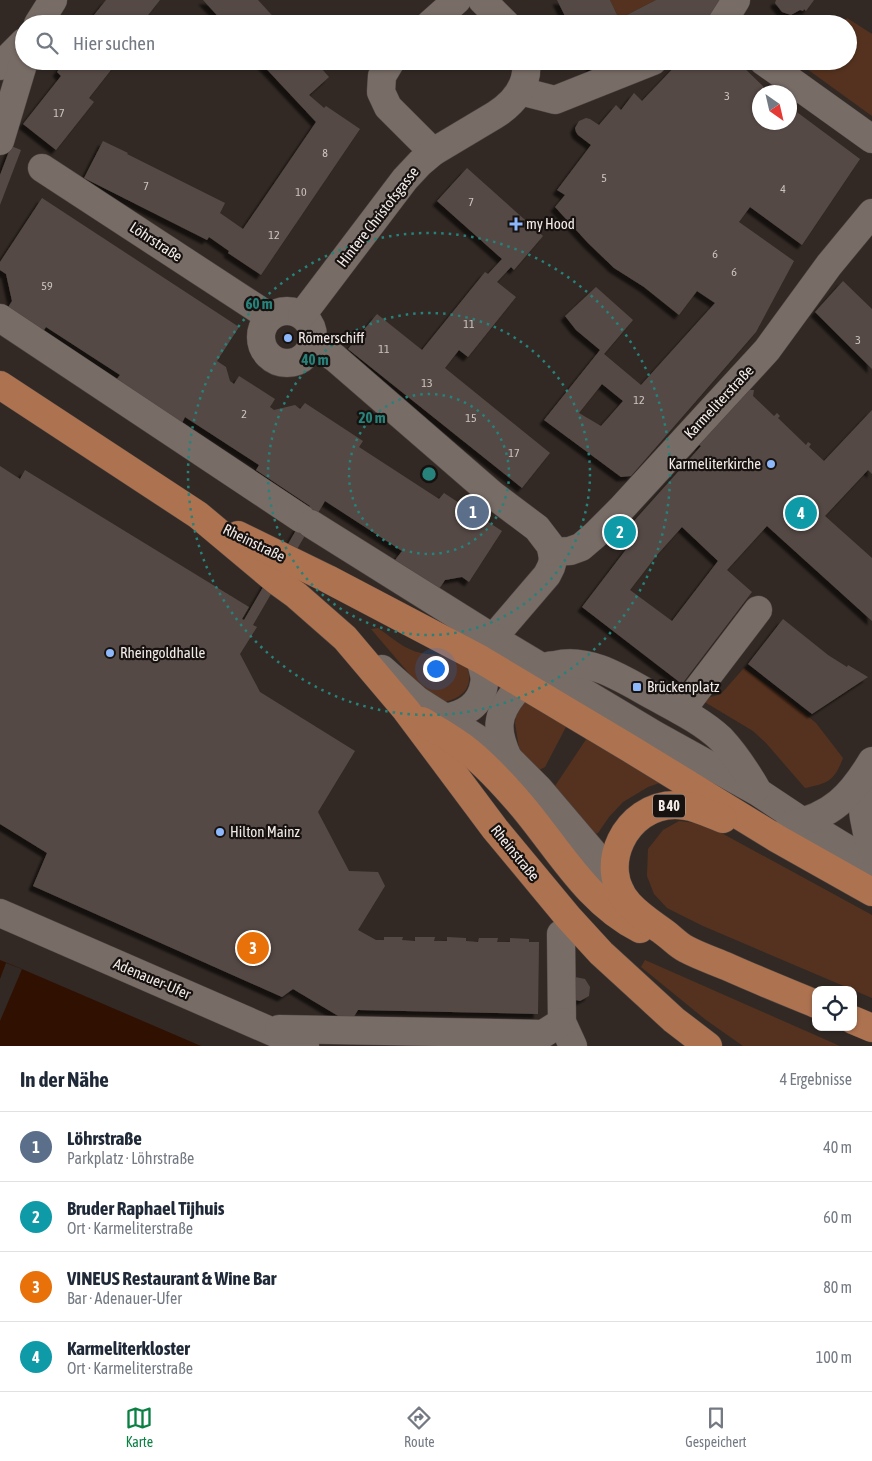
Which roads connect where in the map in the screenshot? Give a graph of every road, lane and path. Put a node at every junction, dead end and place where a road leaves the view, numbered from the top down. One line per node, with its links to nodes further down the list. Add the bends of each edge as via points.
1 (53, 0): 5 (street)
2 (457, 0): 6 (street)
3 (482, 0): 7 (street)
4 (736, 0): 8 (street)
5 (44, 15)
6 (440, 15)
7 (497, 15)
8 (726, 15)
9 (15, 51): 10 (street)
10 (0, 66)
11 (16, 70): 18 (street)
12 (21, 70): 20 (street)
13 (386, 70): 21 (street, via 381,92 384,100)
14 (526, 70): 17 (street)
15 (630, 70): 17 (street, via 555,100)
16 (777, 70): 19 (street)
17 (520, 91): 21 (street, Hintere Christofsgasse, via 504,109)
18 (0, 106)
19 (872, 138)
20 (0, 141)
21 (432, 152): 24 (street, Hintere Christofsgasse, via 406,179)
22 (42, 168): 25 (street, Löhrstraße)
23 (872, 213): 30 (street, Karmeliterstraße, via 766,350 615,516 581,547)
24 (302, 315): 25 (street, via 286,310); 27 (street, via 312,329)
25 (270, 317): 27 (street, via 264,324 260,340 268,356 276,361 293,363 301,360)
26 (0, 318): 33 (street, Rheinstraße, via 307,522)
27 (312, 346): 30 (street, via 335,358 537,528 550,544)
28 (0, 385): 29 (main road, Rheinstraße)
29 (198, 515): 32 (main road, Rheinstraße); 33 (main road, Rheinstraße, via 328,579)
30 (552, 552): 33 (street, via 553,560 546,575)
31 (758, 610): 37 (street)
32 (344, 638): 36 (main road, Rheinstraße); 38 (street, Rheinstraße, via 417,700)
33 (487, 648): 34 (street, Rheinstraße); 35 (main road, Rheinstraße); 38 (street, via 485,682 478,701 465,712)
34 (544, 667): 35 (street, Rheinstraße); 37 (street, Rheinstraße, via 574,663 593,666); 41 (street, Rheinstraße, via 655,735)
35 (522, 683): 39 (street, Rheinstraße, via 508,700 499,723 501,741); 43 (main road, Rheinstraße)
36 (406, 710): 50 (main road, via 466,749 496,778 608,909 637,928); 57 (main road, Rheinstraße, via 495,829 568,917 649,997)
37 (680, 711): 41 (street, Rheinstraße, via 720,738 745,769)
38 (444, 718): 39 (street, Rheinstraße)
39 (508, 758): 46 (street, Rheinstraße, via 596,856)
40 (866, 770): 42 (street, via 846,797 828,812); 44 (street, via 861,800)
41 (758, 792): 42 (street, Rheinstraße)
42 (803, 822): 43 (street); 45 (street, Rheinstraße)
43 (768, 834): 46 (main road, Rheinstraße / B 40, via 688,806 675,805 649,811 629,827 616,851 616,877); 47 (main road, Rheinstraße / B 40)
44 (872, 851)
45 (872, 864)
46 (620, 890): 50 (main road, Rheinstraße / B 40, via 638,913)
47 (872, 892)
48 (0, 913): 54 (street, Adenauer-Ufer)
49 (561, 934): 55 (street)
50 (685, 949): 51 (main road, Rheinstraße / B 40)
51 (812, 1002)
52 (857, 1022): 53 (main road)
53 (872, 1028)
54 (267, 1029): 55 (street); 56 (street, Adenauer-Ufer)
55 (559, 1034)
56 (305, 1046)
57 (708, 1046)

